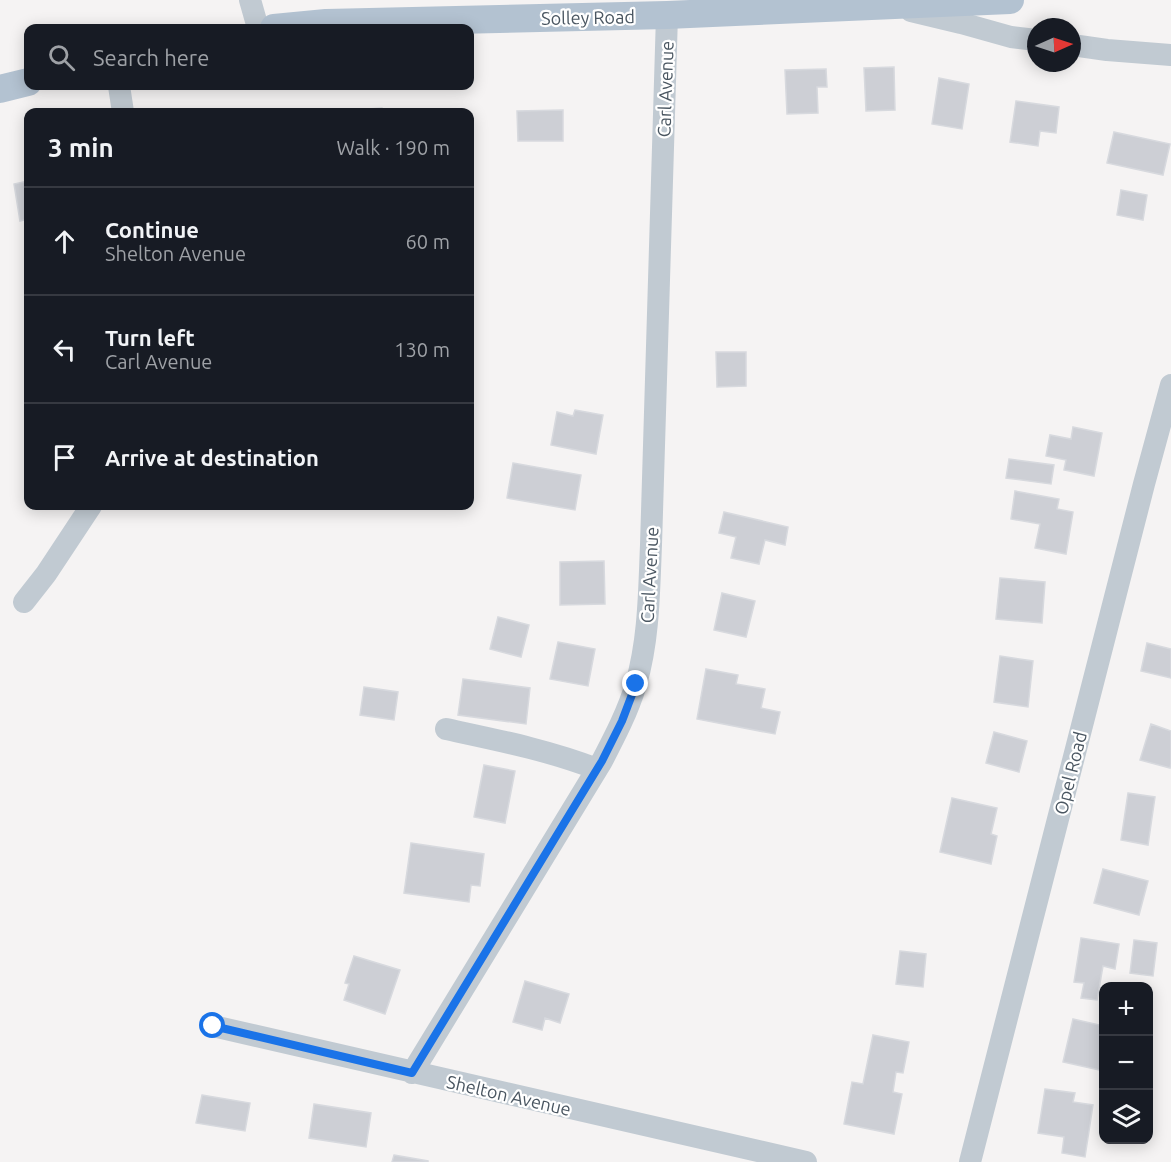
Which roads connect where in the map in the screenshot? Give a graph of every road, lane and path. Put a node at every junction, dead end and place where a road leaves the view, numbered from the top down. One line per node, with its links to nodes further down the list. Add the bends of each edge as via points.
1 (250, 0): 6 (street)
2 (1010, 0): 4 (main road, Solley Road)
3 (782, 5): 4 (main road, Solley Road); 5 (main road, Solley Road)
4 (892, 6): 8 (street)
5 (667, 15): 7 (main road, Solley Road); 19 (street, Carl Avenue, via 647,626 636,684)
6 (257, 24)
7 (316, 24)
8 (1027, 39)
9 (1081, 46): 10 (street)
10 (1171, 55)
11 (24, 83): 12 (main road)
12 (0, 88)
13 (120, 90): 14 (street)
14 (122, 108)
15 (1171, 385): 23 (street, Opel Road)
16 (88, 510): 17 (street)
17 (24, 602)
18 (446, 729): 19 (street, via 570,758)
19 (597, 769): 21 (street, Carl Avenue)
20 (213, 1026): 21 (street, Shelton Avenue)
21 (412, 1073): 22 (street, Shelton Avenue)
22 (806, 1162)
23 (970, 1162)

